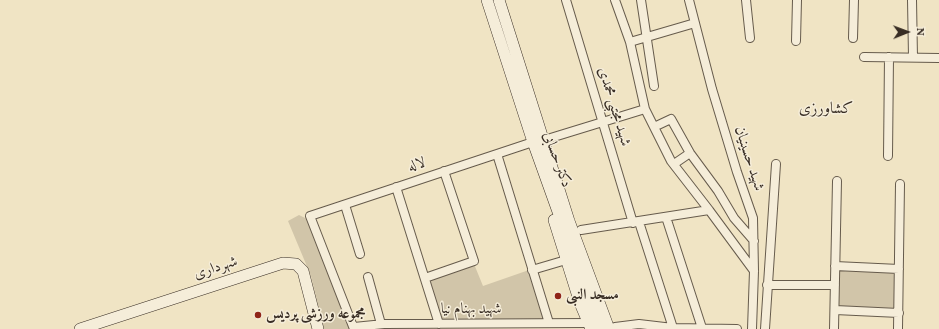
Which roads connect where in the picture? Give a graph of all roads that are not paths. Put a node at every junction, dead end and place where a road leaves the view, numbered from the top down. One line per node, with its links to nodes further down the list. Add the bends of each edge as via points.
1 (487, 0): 25 (main road, دکتر حسابی)
2 (499, 0): 25 (main road, دکتر حسابی)
3 (566, 0): 23 (street, شهید مجتبی محمدی)
4 (615, 0): 16 (street)
5 (640, 0): 12 (street)
6 (689, 0): 11 (street, شهید حسینیان)
7 (746, 0): 13 (street)
8 (797, 0): 15 (street)
9 (854, 0): 14 (street)
10 (912, 0): 19 (street)
11 (695, 23): 12 (street); 40 (street, شهید حسینیان, via 712,88 753,218)
12 (646, 37): 16 (street); 21 (street)
13 (750, 38)
14 (853, 38)
15 (796, 41)
16 (630, 42): 22 (street)
17 (864, 57): 18 (street)
18 (890, 57): 19 (street); 28 (street)
19 (913, 57): 20 (street)
20 (939, 58)
21 (654, 86)
22 (645, 109): 23 (street, لاله); 24 (street)
23 (602, 122): 25 (street, لاله); 38 (street, شهید مجتبی محمدی)
24 (654, 127): 26 (street, via 671,119); 29 (street)
25 (539, 141): 27 (street, لاله); 39 (main road); 42 (main road); 61 (main road, دکتر حسابی)
26 (690, 153): 29 (street); 40 (street, via 734,218)
27 (497, 154): 31 (street, لاله); 45 (street)
28 (888, 156)
29 (674, 164): 36 (street)
30 (776, 164): 50 (street)
31 (444, 171): 34 (street, لاله); 48 (street, via 474,261)
32 (837, 181): 43 (street)
33 (900, 184): 44 (street)
34 (396, 188): 35 (street, لاله); 48 (street)
35 (345, 205): 41 (street); 60 (street, لاله, via 310,216)
36 (709, 210): 37 (street); 46 (street)
37 (666, 217): 38 (street); 63 (street)
38 (636, 222): 39 (street); 62 (street, شهید مجتبی محمدی)
39 (581, 230): 61 (main road)
40 (754, 241): 46 (street, شهید حسینیان)
41 (360, 254)
42 (566, 260): 45 (street); 58 (main road)
43 (836, 266): 44 (street); 49 (street)
44 (899, 269): 52 (street)
45 (532, 270): 53 (street)
46 (754, 271): 69 (street, شهید حسینیان)
47 (368, 277): 54 (street)
48 (425, 278): 56 (street)
49 (835, 285): 50 (street); 51 (street)
50 (767, 286): 70 (street)
51 (835, 310): 52 (street); 71 (street)
52 (899, 313): 72 (street)
53 (549, 323): 57 (street, شهید بهنام نیا); 58 (street, شهید بهنام نیا)
54 (381, 324): 55 (street, شهید بهنام نیا); 60 (street, شهید بهنام نیا)
55 (392, 326): 56 (street, شهید بهنام نیا)
56 (442, 326): 57 (street, شهید بهنام نیا)
57 (522, 326)
58 (590, 326)
59 (639, 327): 61 (street); 62 (street)
60 (354, 328)
61 (610, 328)
62 (673, 328): 66 (street)
63 (702, 328): 66 (street); 67 (street)
64 (80, 329): 65 (main road, شهرداری, via 283,263 296,264 304,271)
65 (318, 329)
66 (692, 329)
67 (718, 329): 68 (street)
68 (737, 329)
69 (752, 329)
70 (765, 329)
71 (834, 329)
72 (898, 329)

